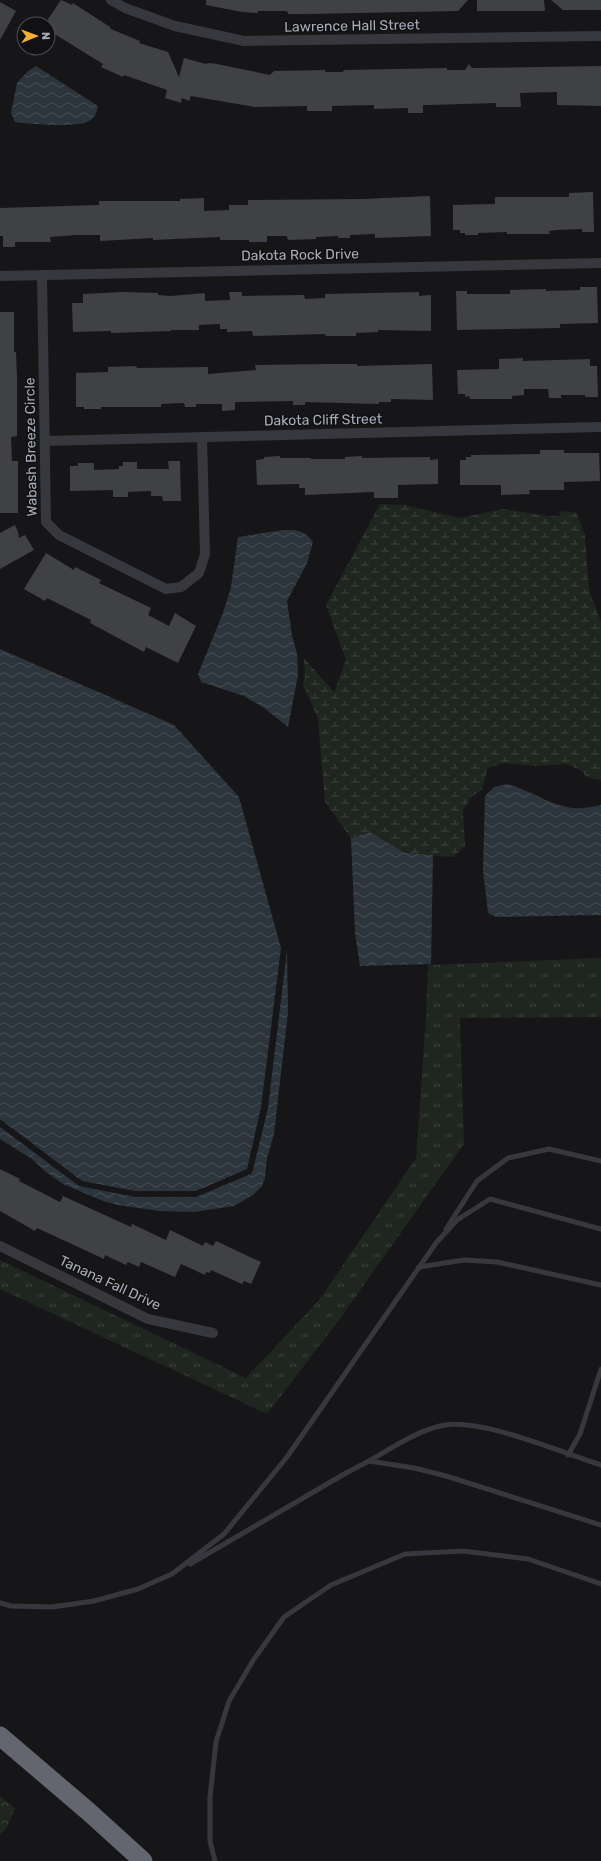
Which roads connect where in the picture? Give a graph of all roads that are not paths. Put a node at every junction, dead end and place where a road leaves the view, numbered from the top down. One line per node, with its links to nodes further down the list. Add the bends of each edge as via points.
1 (113, 0): 2 (street, Lawrence Hall Street, via 125,8 175,26 244,42)
2 (601, 36)
3 (601, 262): 4 (street, Dakota Rock Drive)
4 (42, 275): 5 (street, Dakota Rock Drive); 8 (street, Wabash Breeze Circle)
5 (0, 276)
6 (601, 428): 7 (street, Dakota Cliff Street)
7 (202, 437): 8 (street, Dakota Cliff Street); 8 (street, Wabash Breeze Circle, via 205,554 199,573 181,587 166,589 59,534 46,522)
8 (45, 441)
9 (601, 1161): 11 (lane, via 549,1149 508,1158 477,1182)
10 (601, 1229): 11 (lane, via 490,1199 457,1220)
11 (436, 1243): 13 (lane)
12 (0, 1246): 15 (street, Tanana Fall Drive, via 148,1320)
13 (419, 1267): 14 (lane, via 464,1260 497,1262); 21 (lane, via 287,1458 224,1534)
14 (601, 1285)
15 (213, 1333)
16 (601, 1369): 17 (lane, via 580,1434)
17 (568, 1454): 18 (lane, via 476,1426 442,1425 424,1430); 19 (lane)
18 (370, 1461): 20 (lane, via 446,1476); 21 (lane)
19 (601, 1465)
20 (601, 1525)
21 (172, 1574): 23 (lane, via 138,1589 94,1601 52,1607 11,1606)
22 (601, 1584): 26 (lane, via 528,1559 464,1551 405,1554 331,1585 284,1617 254,1659 230,1701 216,1742 210,1797 210,1841)
23 (0, 1603)
24 (0, 1736): 25 (highway)
25 (143, 1861)
26 (215, 1861)

